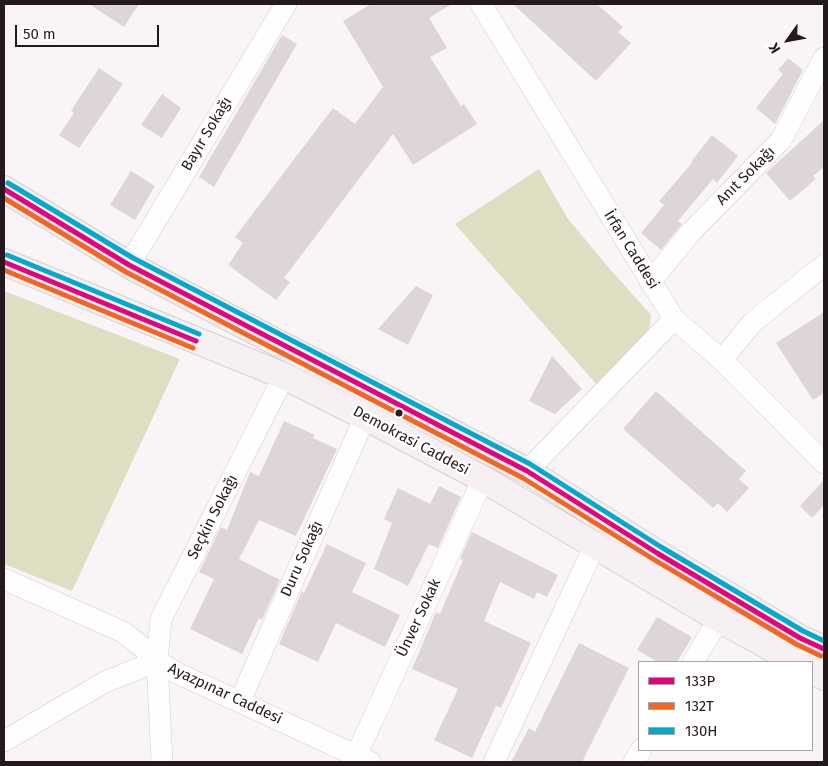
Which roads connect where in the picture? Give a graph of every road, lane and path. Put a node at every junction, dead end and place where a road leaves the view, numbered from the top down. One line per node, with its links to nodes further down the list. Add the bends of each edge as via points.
1 (286, 4): 6 (street, Bayır Sokağı)
2 (481, 4): 8 (street, İrfan Caddesi)
3 (824, 58): 8 (street, Anıt Sokağı, via 781,140 692,231)
4 (4, 190): 6 (main road, Demokrasi Caddesi)
5 (4, 262): 11 (main road, Demokrasi Caddesi)
6 (129, 265): 14 (main road, Demokrasi Caddesi)
7 (824, 265): 10 (street, via 752,323)
8 (650, 282): 9 (street, İrfan Caddesi)
9 (674, 319): 10 (street, İrfan Caddesi); 14 (street)
10 (722, 360): 13 (street, İrfan Caddesi)
11 (284, 376): 12 (main road, Demokrasi Caddesi); 22 (street, Seçkin Sokağı, via 161,619)
12 (365, 417): 15 (main road, Demokrasi Caddesi); 25 (street, Duru Sokağı)
13 (823, 458)
14 (527, 471): 19 (main road, Demokrasi Caddesi, via 657,553)
15 (483, 479): 16 (main road, Demokrasi Caddesi); 28 (street, Ünver Sokak)
16 (595, 545): 18 (main road, Demokrasi Caddesi); 30 (street)
17 (4, 579): 22 (street, Ayazpınar Caddesi, via 123,632)
18 (718, 619): 20 (street); 21 (main road, Demokrasi Caddesi)
19 (824, 649)
20 (694, 661)
21 (795, 661)
22 (157, 662): 25 (street, Ayazpınar Caddesi); 26 (street, via 105,682); 29 (street, Seçkin Sokağı)
23 (813, 671): 24 (main road)
24 (824, 677)
25 (240, 701): 28 (street, Ayazpınar Caddesi)
26 (4, 741)
27 (640, 751): 31 (street)
28 (363, 759)
29 (162, 762)
30 (494, 762)
31 (634, 762)

